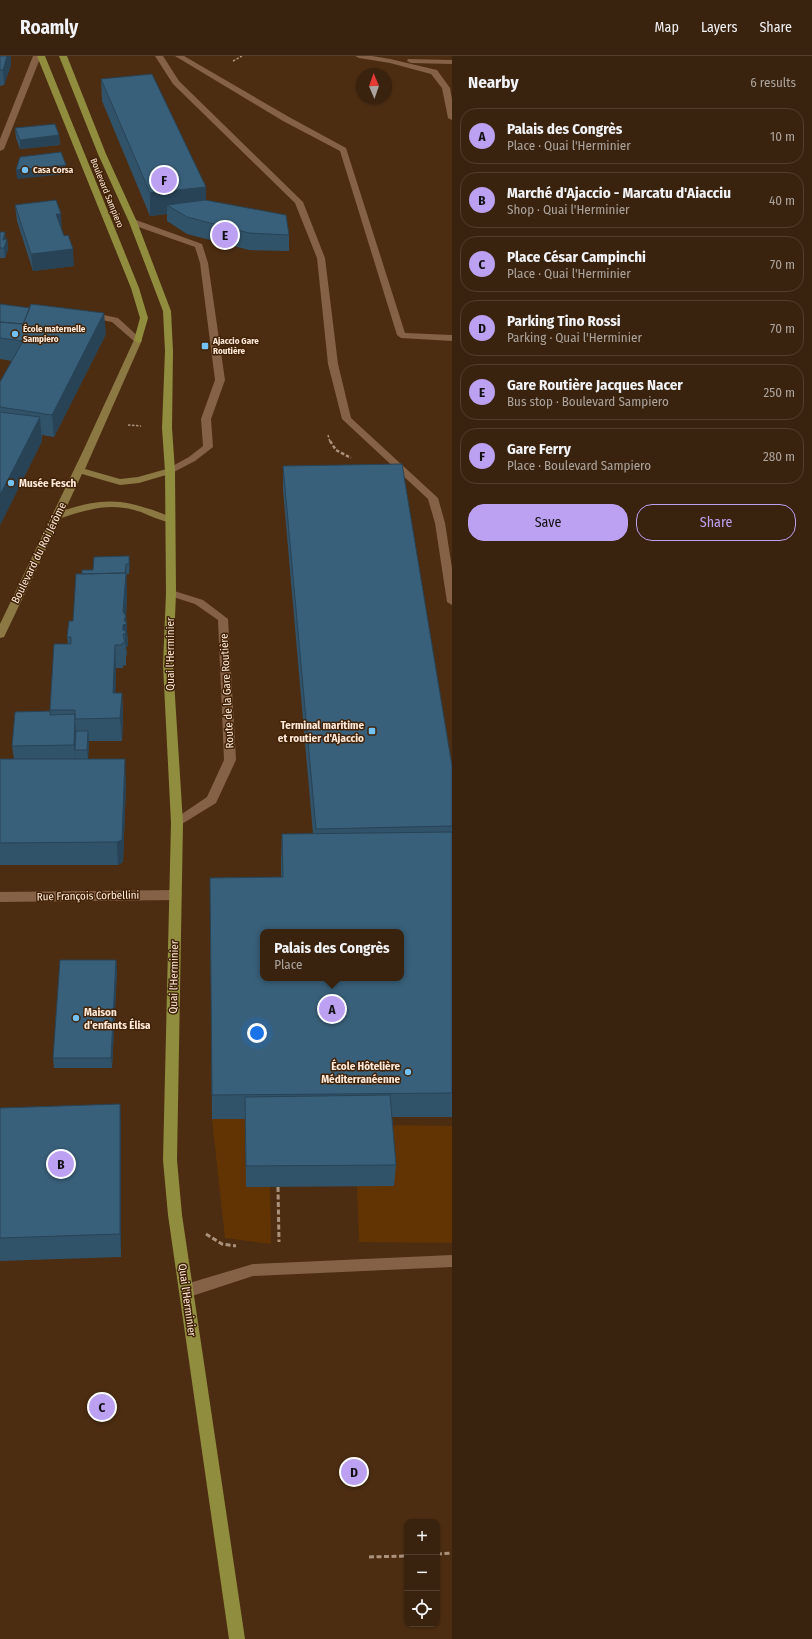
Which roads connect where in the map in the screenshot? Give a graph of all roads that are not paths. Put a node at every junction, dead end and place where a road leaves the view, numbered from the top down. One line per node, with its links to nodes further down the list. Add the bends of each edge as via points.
1 (37, 56): 10 (street)
2 (41, 56): 15 (main road, Boulevard Sampiero, via 135,288 144,318)
3 (63, 56): 11 (main road, Boulevard Sampiero, via 102,154)
4 (159, 56): 21 (street, via 176,82 299,202 321,258 333,364 347,419 433,498 440,523)
5 (179, 56): 14 (street, via 343,150 401,335)
6 (359, 56): 7 (street)
7 (390, 61): 8 (street); 9 (street, via 434,72 446,88)
8 (452, 62)
9 (452, 118)
10 (0, 148)
11 (133, 222): 12 (main road, Boulevard Sampiero); 17 (street, via 199,246 204,263 220,380 206,419 208,446 192,459)
12 (166, 311): 17 (main road, Quai l'Herminier, via 169,350 167,428)
13 (82, 314): 15 (street, via 115,320)
14 (452, 338)
15 (138, 340): 16 (main road, Boulevard du Roi Jérôme)
16 (80, 470): 17 (main road, via 120,482 139,480); 18 (main road, Boulevard du Roi Jérôme)
17 (170, 471): 19 (main road, Quai l'Herminier)
18 (57, 516): 19 (main road, via 98,504 116,504 136,507); 22 (main road, Boulevard du Roi Jérôme)
19 (170, 520): 20 (main road, Quai l'Herminier)
20 (171, 593): 23 (main road, Quai l'Herminier, via 168,665); 23 (street, Route de la Gare Routière, via 199,602 223,619 230,760 212,800)
21 (452, 602)
22 (0, 636)
23 (177, 823): 24 (main road, Quai l'Herminier)
24 (176, 895): 25 (street, Rue François Corbellini); 27 (main road, Quai l'Herminier, via 170,1160)
25 (0, 897)
26 (452, 1261): 27 (street, via 254,1270)
27 (186, 1291): 28 (main road, Quai l'Herminier)
28 (237, 1639)

